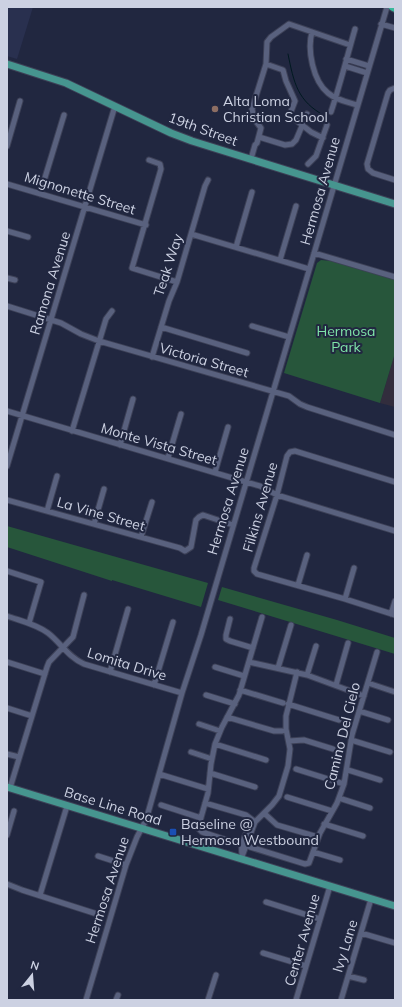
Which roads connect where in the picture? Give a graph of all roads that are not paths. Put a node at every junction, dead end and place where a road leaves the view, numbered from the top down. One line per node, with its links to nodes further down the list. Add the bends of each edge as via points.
1 (386, 7): 2 (street, Hermosa Avenue)
2 (381, 24): 3 (street); 11 (street, Hermosa Avenue)
3 (395, 28)
4 (355, 29): 6 (street)
5 (312, 32): 6 (street); 9 (street, via 289,24 267,42); 14 (street, via 311,56 318,80 328,93)
6 (350, 45): 7 (street)
7 (346, 59): 10 (street); 11 (street)
8 (7, 64): 17 (main road, 19th Street, via 66,83)
9 (266, 64): 24 (street, via 283,70 295,100 290,114); 25 (street, via 252,109 254,119 261,128)
10 (344, 66): 12 (street); 14 (street)
11 (369, 66): 12 (street, Hermosa Avenue)
12 (367, 73): 16 (street, Hermosa Avenue)
13 (394, 88): 20 (street, via 388,93)
14 (336, 98): 16 (street); 19 (street)
15 (20, 101): 27 (street)
16 (358, 104): 34 (street, Hermosa Avenue)
17 (115, 106): 28 (main road, 19th Street, via 171,133); 39 (street, Ramona Avenue)
18 (376, 109): 20 (street)
19 (331, 112)
20 (382, 112): 32 (street, via 367,164 373,173)
21 (307, 114): 24 (street)
22 (64, 115): 36 (street)
23 (327, 125): 26 (street)
24 (302, 126): 25 (street, via 292,144 286,145); 26 (street)
25 (259, 137): 28 (street)
26 (323, 138): 30 (street, via 316,156)
27 (7, 146)
28 (252, 159): 34 (main road, 19th Street)
29 (149, 160): 40 (street, via 160,164 161,169)
30 (308, 164)
31 (208, 180): 42 (street, Teak Way)
32 (395, 180)
33 (7, 184): 36 (street, Mignonette Street)
34 (334, 185): 37 (main road, 19th Street); 45 (street, Hermosa Avenue)
35 (252, 192): 44 (street)
36 (40, 194): 39 (street, Mignonette Street)
37 (395, 204)
38 (296, 206): 46 (street)
39 (85, 207): 40 (street, Mignonette Street); 54 (street, Ramona Avenue)
40 (146, 225): 51 (street, via 132,268)
41 (7, 231): 43 (street)
42 (191, 234): 44 (street); 51 (street, Teak Way)
43 (28, 237)
44 (236, 247): 46 (street)
45 (314, 253): 47 (street, Hermosa Avenue); 48 (street)
46 (280, 260): 47 (street)
47 (309, 269): 57 (street, Hermosa Avenue)
48 (395, 277)
49 (7, 278): 50 (street)
50 (15, 280)
51 (177, 282): 56 (street, Teak Way)
52 (7, 306): 54 (street, Victoria Street)
53 (112, 311): 58 (street, via 106,319)
54 (51, 320): 58 (street, Victoria Street); 65 (street, Ramona Avenue)
55 (252, 326): 57 (street)
56 (161, 327): 59 (street); 60 (street, Teak Way)
57 (288, 337): 61 (street, Hermosa Avenue)
58 (99, 341): 60 (street, Victoria Street); 67 (street)
59 (247, 352)
60 (152, 357): 61 (street, Victoria Street)
61 (273, 391): 68 (street, Victoria Street, via 289,396 307,407); 74 (street, Hermosa Avenue)
62 (133, 399): 69 (street)
63 (7, 411): 65 (street, Monte Vista Street)
64 (181, 414): 70 (street)
65 (22, 416): 67 (street, Monte Vista Street); 71 (street, Ramona Avenue)
66 (228, 428): 72 (street)
67 (72, 431): 69 (street, Monte Vista Street)
68 (395, 435)
69 (120, 445): 70 (street, Monte Vista Street)
70 (168, 458): 72 (street, Monte Vista Street)
71 (7, 466)
72 (215, 472): 74 (street, Monte Vista Street)
73 (58, 476): 80 (street)
74 (246, 482): 77 (street, Monte Vista Street); 82 (street, Hermosa Avenue)
75 (395, 482): 77 (street, Filkins Avenue, via 295,451 287,456)
76 (104, 489): 81 (street)
77 (277, 495): 83 (street, Monte Vista Street); 88 (street, Filkins Avenue, via 254,571)
78 (7, 500): 80 (street, La Vine Street)
79 (152, 502): 84 (street)
80 (47, 511): 81 (street, La Vine Street)
81 (94, 524): 84 (street, La Vine Street)
82 (233, 525): 84 (street, La Vine Street, via 203,515 199,517 196,520 192,547 185,551); 119 (street, Hermosa Avenue)
83 (395, 531)
84 (141, 538)
85 (307, 556): 88 (street)
86 (354, 568): 90 (street)
87 (7, 571): 98 (street, via 41,582)
88 (298, 585): 90 (street)
89 (84, 595): 102 (street, via 73,637)
90 (345, 599): 93 (street)
91 (395, 601): 93 (street)
92 (128, 609): 109 (street)
93 (393, 614)
94 (7, 616): 98 (street, Lomita Drive)
95 (262, 617): 103 (street)
96 (230, 619): 103 (street, via 226,639)
97 (173, 622): 115 (street)
98 (29, 623): 102 (street, Lomita Drive, via 48,634)
99 (291, 625): 108 (street)
100 (348, 643): 116 (street)
101 (316, 646): 112 (street)
102 (62, 648): 109 (street, Lomita Drive, via 74,660); 111 (street, via 49,662)
103 (253, 648): 106 (street)
104 (377, 652): 114 (street, Camino Del Cielo)
105 (7, 662): 111 (street)
106 (249, 662): 108 (street); 113 (street)
107 (216, 667): 113 (street)
108 (278, 668): 110 (street)
109 (110, 672): 115 (street, Lomita Drive)
110 (298, 672): 112 (street); 123 (street)
111 (45, 674): 126 (street)
112 (307, 675): 116 (street)
113 (244, 676): 117 (street)
114 (368, 683): 118 (street); 121 (street, Camino Del Cielo)
115 (154, 685): 119 (street, Lomita Drive)
116 (336, 685): 121 (street)
117 (240, 690): 122 (street); 123 (street)
118 (395, 692)
119 (182, 693): 146 (street, Hermosa Avenue)
120 (206, 695): 122 (street)
121 (364, 696): 125 (street, Camino Del Cielo)
122 (235, 704): 127 (street)
123 (285, 704): 128 (street); 134 (street)
124 (7, 708): 126 (street)
125 (359, 712): 129 (street); 133 (street, Camino Del Cielo)
126 (32, 716): 140 (street)
127 (228, 717): 131 (street); 132 (street, via 274,731)
128 (339, 720)
129 (388, 720)
130 (199, 724): 131 (street)
131 (220, 731): 135 (street)
132 (282, 731)
133 (351, 740): 138 (street); 144 (street, Camino Del Cielo)
134 (289, 741): 136 (street, via 304,740); 160 (street, via 290,760 280,792)
135 (215, 744): 141 (street); 142 (street)
136 (333, 749)
137 (191, 752): 141 (street)
138 (390, 752)
139 (7, 754): 140 (street)
140 (19, 757): 149 (street)
141 (212, 759): 145 (street)
142 (266, 760)
143 (296, 769): 148 (street)
144 (348, 770): 147 (street); 148 (street, Camino Del Cielo)
145 (210, 773): 150 (street); 151 (street)
146 (159, 774): 151 (street); 164 (street, Hermosa Avenue)
147 (380, 780)
148 (344, 784): 153 (street, Camino Del Cielo)
149 (8, 787): 156 (main road, Base Line Road)
150 (255, 787)
151 (208, 789): 154 (street)
152 (287, 797): 159 (street)
153 (339, 798): 157 (street); 159 (street, Camino Del Cielo)
154 (205, 803): 161 (street); 162 (street, via 243,814)
155 (161, 805): 161 (street)
156 (67, 806): 164 (main road, Base Line Road); 177 (street)
157 (370, 808)
158 (14, 811): 165 (street)
159 (332, 811): 163 (street, Camino Del Cielo)
160 (264, 813): 162 (street); 167 (street, via 277,825)
161 (201, 818): 168 (street, via 198,828 202,832)
162 (255, 822): 172 (street); 172 (street, via 247,833)
163 (324, 824): 166 (street); 167 (street, Camino Del Cielo)
164 (141, 828): 172 (main road, Base Line Road); 174 (street, Hermosa Avenue)
165 (7, 835)
166 (363, 836)
167 (318, 837): 170 (street, Camino Del Cielo)
168 (240, 844)
169 (250, 847): 170 (street, Camino Del Cielo, via 305,864 309,863)
170 (313, 852): 173 (street)
171 (98, 856): 174 (street)
172 (242, 856): 176 (main road, Base Line Road)
173 (340, 860)
174 (126, 865): 190 (street, Hermosa Avenue)
175 (7, 884): 177 (street)
176 (330, 886): 178 (main road, Base Line Road); 182 (street, Center Avenue)
177 (40, 895): 181 (street)
178 (371, 899): 180 (main road, Base Line Road); 183 (street, Ivy Lane)
179 (266, 902): 182 (street)
180 (395, 906)
181 (97, 914)
182 (320, 919): 186 (street, Center Avenue)
183 (361, 933): 184 (street); 188 (street, Ivy Lane)
184 (395, 943)
185 (263, 953): 186 (street)
186 (306, 966): 192 (street, Center Avenue)
187 (216, 975): 191 (street)
188 (348, 976): 189 (street); 193 (street, Ivy Lane)
189 (364, 980)
190 (86, 1000)
191 (208, 1000)
192 (296, 1000)
193 (340, 1000)

